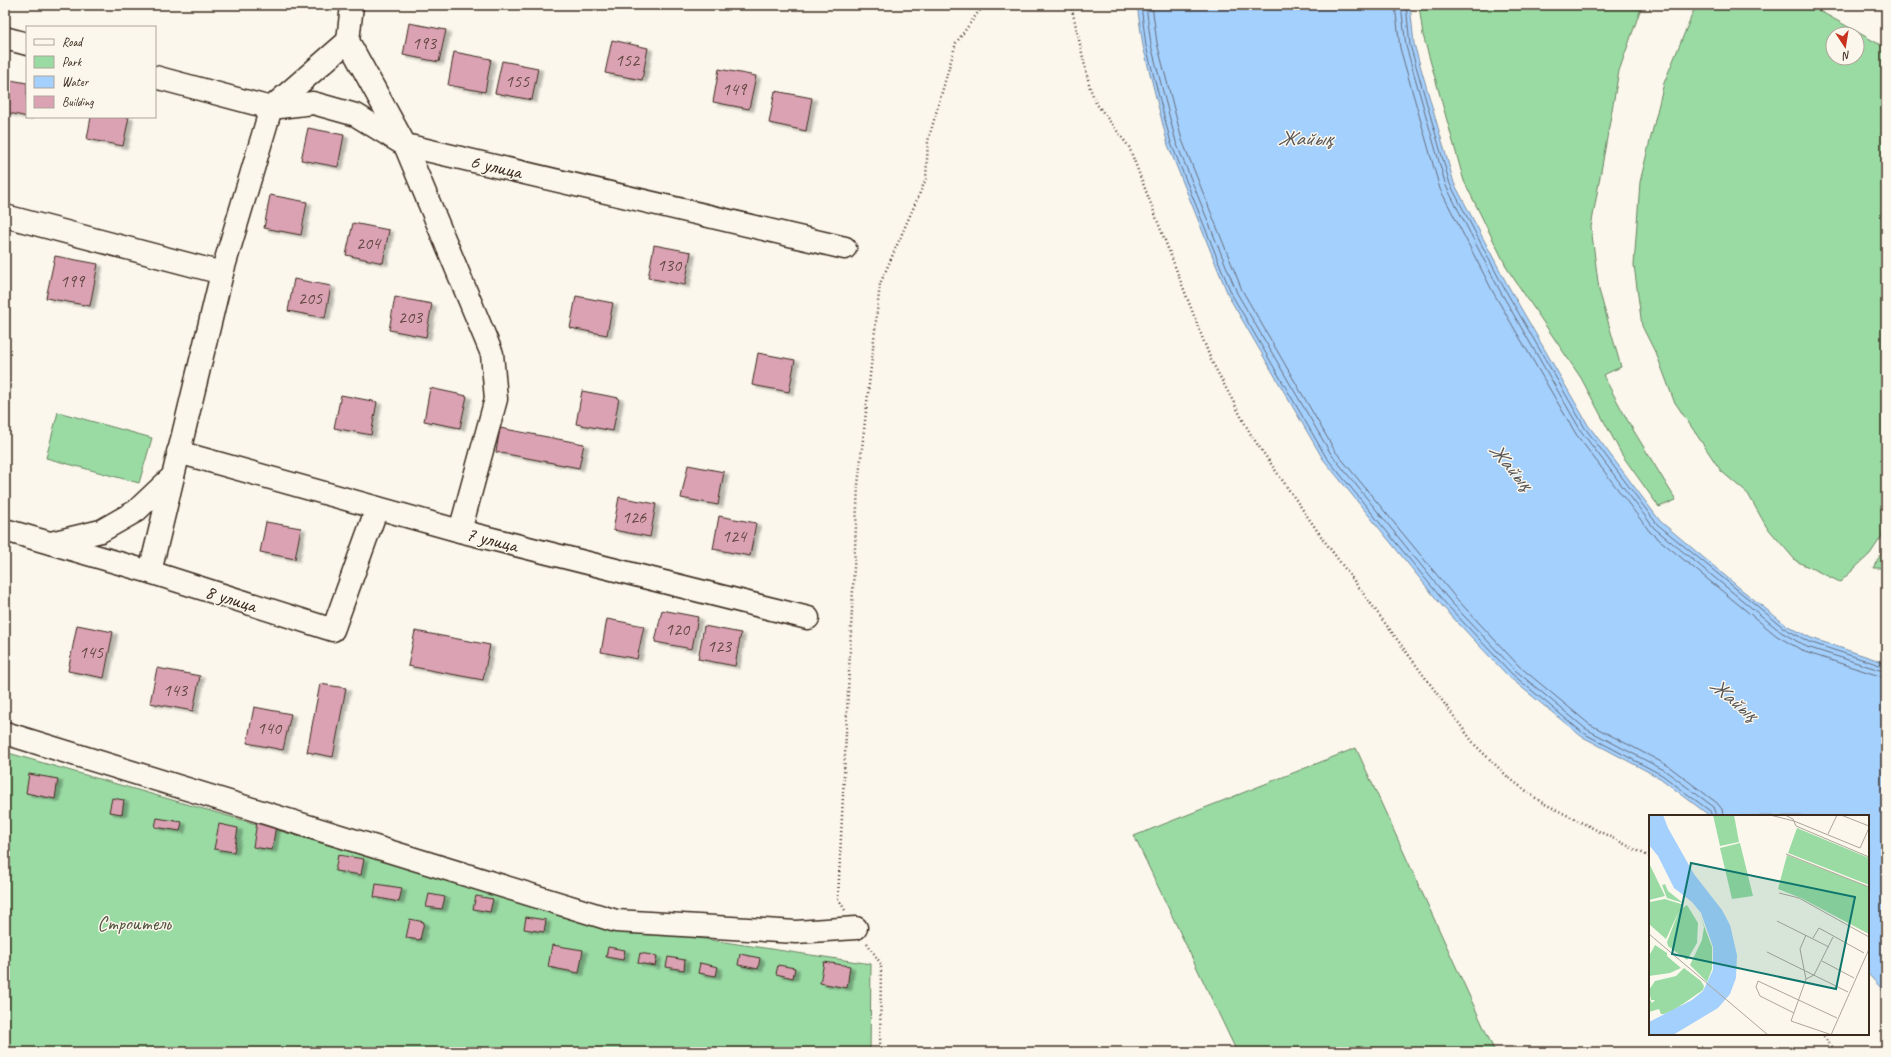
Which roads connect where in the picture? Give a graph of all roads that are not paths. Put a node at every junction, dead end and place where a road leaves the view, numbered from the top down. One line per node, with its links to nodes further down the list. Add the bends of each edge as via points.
1 (352, 5): 3 (street)
2 (5, 38): 4 (street)
3 (348, 40): 6 (street); 7 (street)
4 (26, 44)
5 (156, 77): 6 (street, 6 улица)
6 (271, 108): 7 (street, 6 улица, via 313,103 356,115); 10 (street)
7 (404, 145): 9 (street, 6 улица); 15 (street, via 492,354 496,399)
8 (5, 216): 10 (street)
9 (844, 248)
10 (222, 273): 11 (street)
11 (178, 452): 12 (street); 13 (street, 7 улица)
12 (173, 476): 16 (street, via 136,511 101,530); 17 (street)
13 (377, 508): 15 (street, 7 улица); 17 (street, 8 улица, via 333,630)
14 (5, 530): 16 (street, 8 улица)
15 (460, 531): 18 (street, 7 улица)
16 (49, 543): 17 (street, 8 улица)
17 (150, 572)
18 (808, 618)
19 (5, 733): 20 (street, via 616,921 796,932)
20 (856, 928)

